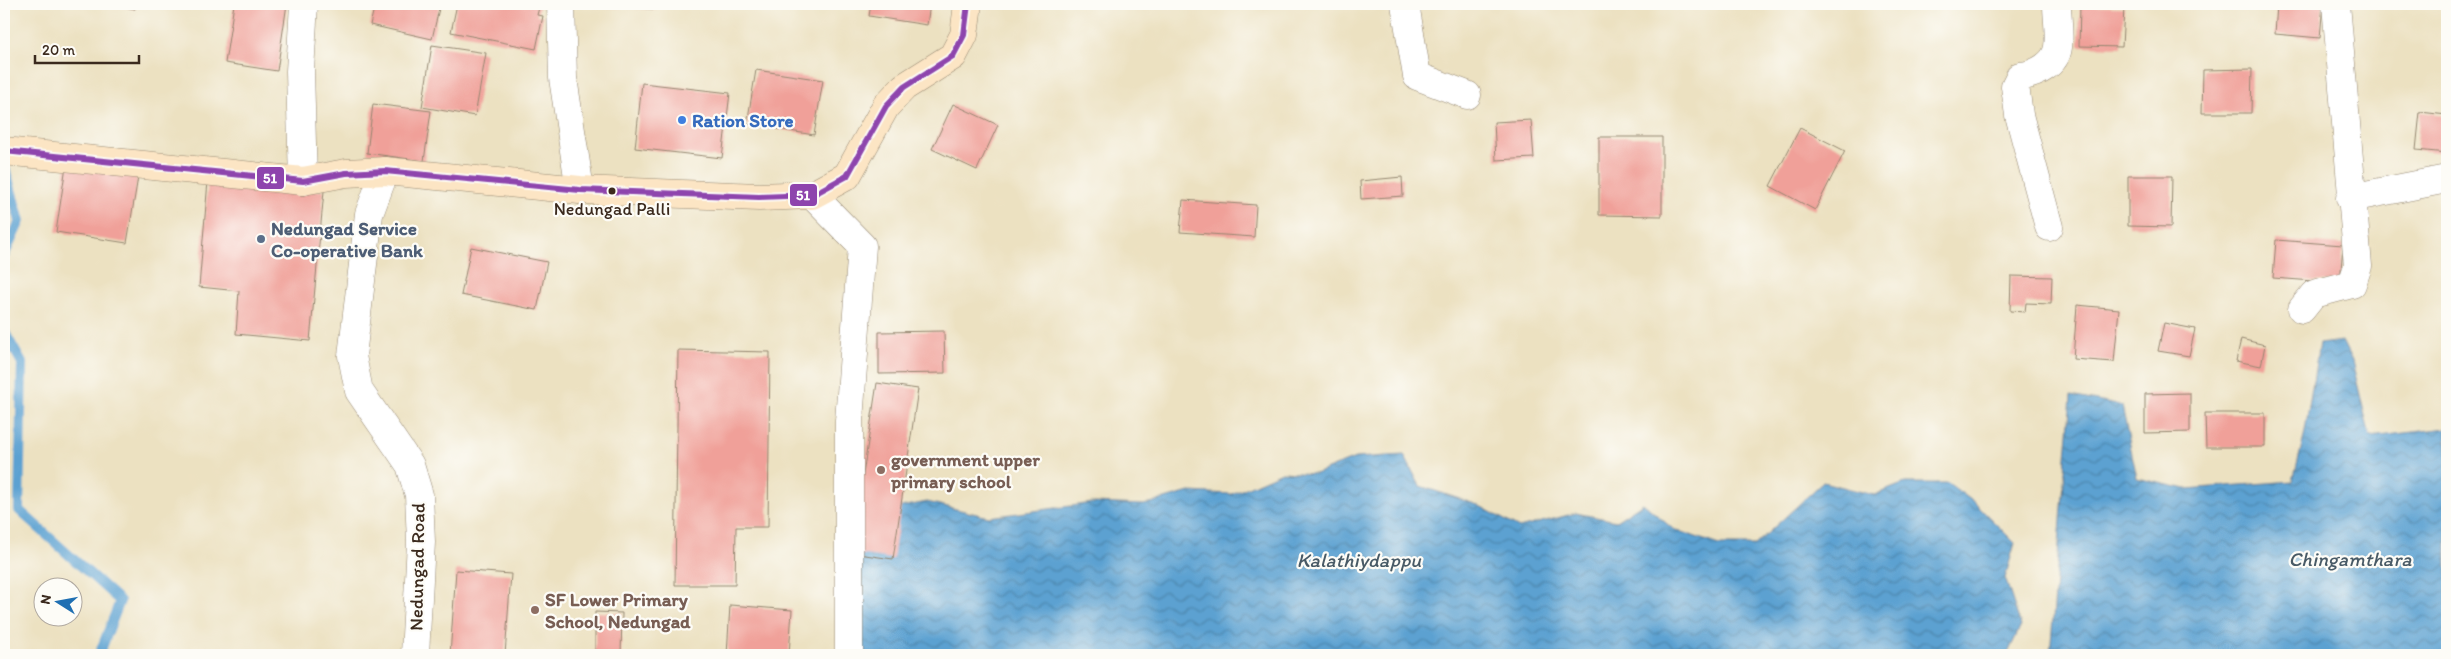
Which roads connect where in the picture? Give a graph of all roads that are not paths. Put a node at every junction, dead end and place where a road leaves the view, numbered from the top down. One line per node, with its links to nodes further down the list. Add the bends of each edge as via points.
1 (304, 4): 11 (street, via 300,70)
2 (560, 4): 12 (street, via 563,78)
3 (968, 4): 13 (main road, via 964,35 953,56 904,86 886,106 847,176)
4 (1405, 4): 7 (street, via 1417,76)
5 (2057, 4): 15 (street, via 2058,48 2051,63 2039,71 2020,76 2015,86 2019,115)
6 (2336, 4): 14 (street)
7 (1467, 95)
8 (4, 151): 11 (main road)
9 (385, 171): 11 (main road, via 346,173); 12 (main road); 17 (street, Nedungad Road, via 369,214 352,356 359,391 410,465 419,495 421,542)
10 (2447, 179): 14 (street)
11 (303, 181)
12 (580, 190): 13 (main road, via 760,197)
13 (812, 195): 18 (street, via 862,246 848,421)
14 (2350, 198): 16 (street, via 2358,266 2352,284 2314,294)
15 (2049, 227)
16 (2302, 309)
17 (415, 655)
18 (849, 655)

